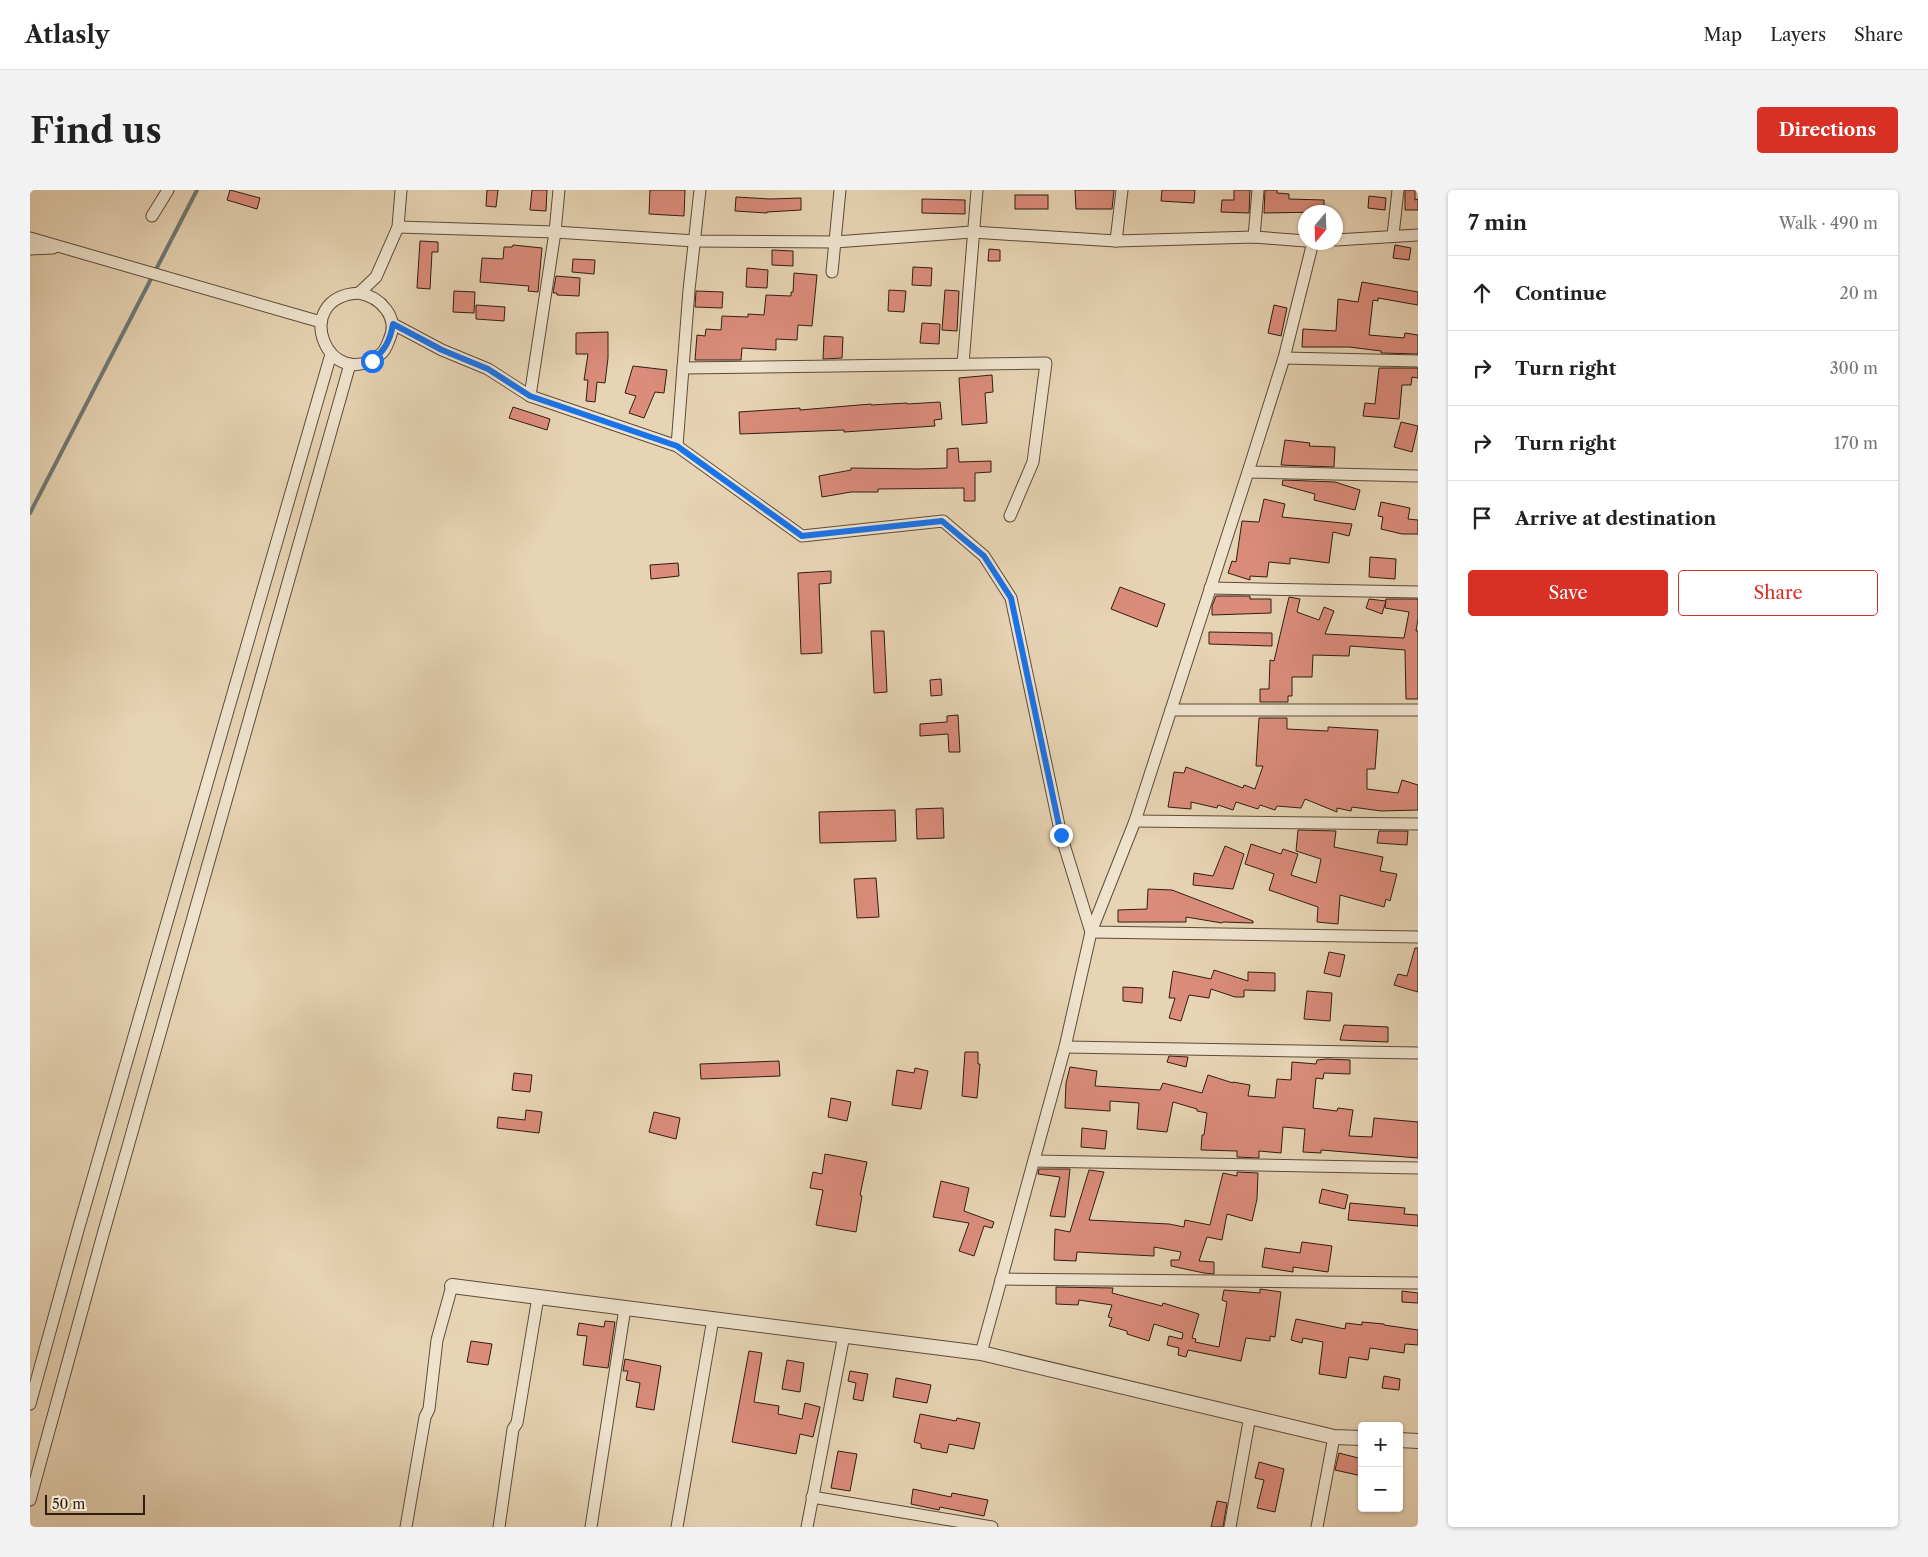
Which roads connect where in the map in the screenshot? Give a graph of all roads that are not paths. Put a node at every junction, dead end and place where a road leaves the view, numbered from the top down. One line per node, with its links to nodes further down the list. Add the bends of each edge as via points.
1 (168, 190): 10 (street)
2 (401, 190): 11 (street)
3 (559, 190): 12 (street)
4 (700, 190): 20 (street)
5 (840, 190): 22 (street)
6 (977, 190): 13 (street)
7 (1122, 190): 21 (street)
8 (1258, 190): 16 (street)
9 (1398, 190): 14 (street)
10 (152, 216)
11 (398, 227): 12 (street); 27 (street, via 376,277)
12 (555, 232): 20 (street); 36 (street)
13 (972, 232): 21 (street); 22 (street); 34 (street)
14 (1393, 235): 15 (street); 18 (street)
15 (1418, 235)
16 (1254, 236): 19 (street); 21 (street)
17 (30, 238): 23 (street)
18 (1343, 239)
19 (1298, 240)
20 (694, 241): 22 (street); 35 (street)
21 (1116, 241)
22 (835, 242): 26 (street)
23 (62, 247): 24 (street); 28 (street)
24 (30, 249)
25 (1311, 250): 31 (street)
26 (832, 272)
27 (359, 293): 28 (street, via 348,294 330,304); 29 (street, via 382,304)
28 (321, 322): 30 (street, via 324,345)
29 (393, 324): 33 (street, via 384,351 372,361); 36 (street, via 442,350 488,369)
30 (331, 354): 33 (street); 61 (street)
31 (1284, 358): 32 (street); 38 (street)
32 (1418, 361)
33 (350, 364): 68 (street)
34 (963, 364): 35 (street); 40 (street, via 1046,363 1033,462)
35 (683, 368): 37 (street)
36 (530, 396): 37 (street)
37 (677, 446): 47 (street, via 802,536 942,521 984,556 1011,598 1061,835)
38 (1248, 472): 39 (street); 41 (street)
39 (1418, 476)
40 (1010, 516)
41 (1210, 588): 42 (street); 43 (street)
42 (1418, 592)
43 (1171, 710): 44 (street); 45 (street)
44 (1418, 710)
45 (1135, 820): 46 (street); 47 (street)
46 (1418, 824)
47 (1091, 932): 48 (street); 49 (street)
48 (1418, 937)
49 (1065, 1048): 50 (street); 51 (street)
50 (1418, 1053)
51 (1034, 1161): 52 (street); 53 (street)
52 (1418, 1168)
53 (1001, 1279): 54 (street); 60 (street)
54 (1418, 1283)
55 (452, 1286): 56 (street); 69 (street, via 437,1340 429,1409)
56 (538, 1297): 57 (street); 70 (street, via 513,1429)
57 (625, 1308): 58 (street); 71 (street)
58 (714, 1319): 59 (street); 72 (street)
59 (844, 1335): 60 (street); 67 (street)
60 (981, 1353): 62 (street)
61 (30, 1404)
62 (1250, 1416): 63 (street); 75 (street)
63 (1334, 1437): 64 (street); 76 (street)
64 (1358, 1438)
65 (1403, 1440): 66 (street)
66 (1418, 1441)
67 (812, 1497): 73 (street); 74 (street)
68 (30, 1500)
69 (406, 1527)
70 (499, 1527)
71 (591, 1527)
72 (677, 1527)
73 (806, 1527)
74 (992, 1527)
75 (1230, 1527)
76 (1317, 1527)

